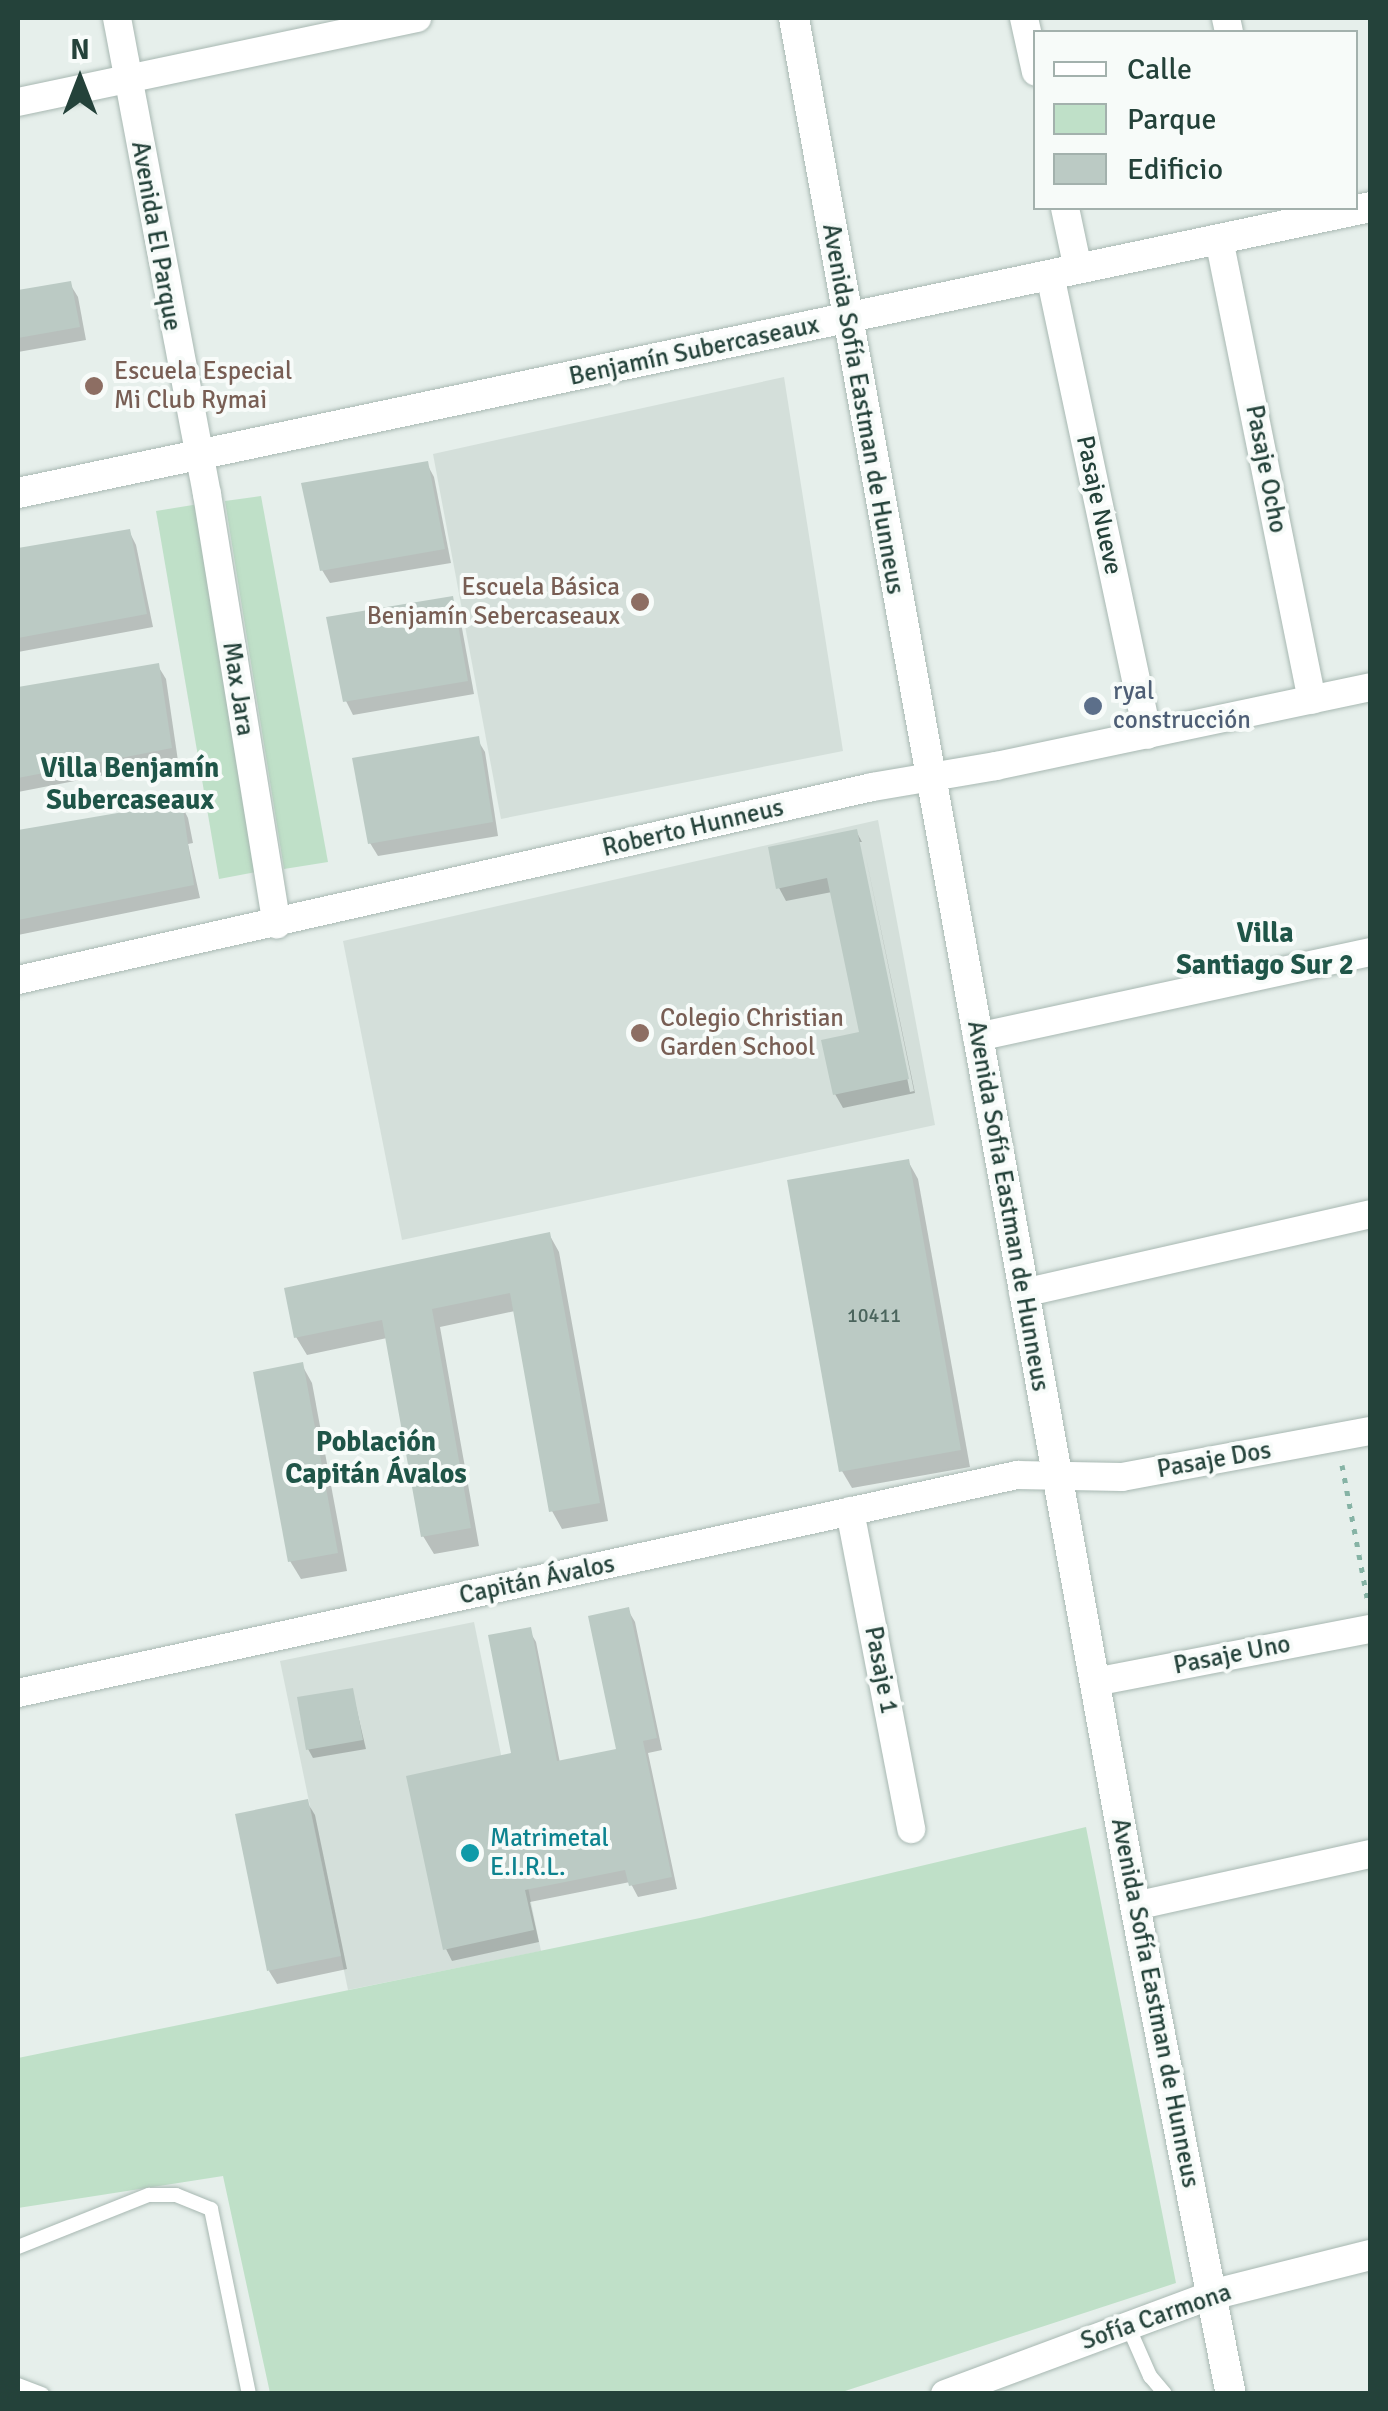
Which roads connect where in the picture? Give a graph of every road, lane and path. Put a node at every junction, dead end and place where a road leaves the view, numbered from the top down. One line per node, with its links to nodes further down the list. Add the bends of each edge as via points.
1 (118, 18): 6 (street, Avenida El Parque)
2 (416, 18): 6 (street)
3 (794, 18): 13 (street, Avenida Sofía Eastman de Hunneus)
4 (1024, 18): 5 (street)
5 (1033, 58)
6 (128, 78): 7 (street); 14 (street, Avenida El Parque)
7 (18, 102)
8 (1064, 210): 12 (street, Pasaje Nueve)
9 (1336, 210): 10 (street, Benjamín Subercaseaux)
10 (1268, 218): 11 (street, Benjamín Subercaseaux)
11 (1219, 239): 12 (street, Benjamín Subercaseaux); 17 (street, Pasaje Ocho)
12 (1064, 272): 13 (street, Benjamín Subercaseaux); 18 (street, Pasaje Nueve)
13 (846, 319): 14 (street, Benjamín Subercaseaux); 19 (street, Avenida Sofía Eastman de Hunneus)
14 (198, 454): 15 (street, Benjamín Subercaseaux); 20 (street, Max Jara)
15 (18, 493)
16 (1370, 687): 17 (street, Roberto Hunneus)
17 (1312, 700): 18 (street, Roberto Hunneus)
18 (1148, 735): 19 (street, Roberto Hunneus)
19 (929, 777): 20 (street, Roberto Hunneus); 23 (street, Avenida Sofía Eastman de Hunneus)
20 (276, 924): 22 (street, Roberto Hunneus)
21 (1370, 952): 23 (street)
22 (18, 980)
23 (977, 1037): 25 (street, Avenida Sofía Eastman de Hunneus)
24 (1370, 1214): 25 (street)
25 (1024, 1293): 28 (street, Avenida Sofía Eastman de Hunneus)
26 (1370, 1432): 27 (street, Pasaje Dos)
27 (1336, 1438): 28 (street, Pasaje Dos, via 1122,1477); 30 (path)
28 (1056, 1475): 29 (street, Capitán Ávalos, via 1017,1475); 32 (street, Avenida Sofía Eastman de Hunneus)
29 (850, 1512): 33 (street, Capitán Ávalos); 34 (street, Pasaje 1)
30 (1370, 1612)
31 (1370, 1628): 32 (street, Pasaje Uno)
32 (1094, 1682): 36 (street, Avenida Sofía Eastman de Hunneus)
33 (18, 1693)
34 (911, 1830)
35 (1370, 1854): 36 (street)
36 (1136, 1906): 39 (street, Avenida Sofía Eastman de Hunneus)
37 (18, 2247): 43 (lane, via 149,2195 176,2195 211,2209)
38 (1370, 2255): 39 (street, Sofía Carmona)
39 (1211, 2295): 40 (street, Sofía Carmona); 46 (street, Avenida Sofía Eastman de Hunneus)
40 (1128, 2326): 44 (street, Sofía Carmona); 45 (lane)
41 (18, 2386): 42 (lane)
42 (42, 2394)
43 (249, 2394)
44 (945, 2394)
45 (1165, 2394)
46 (1231, 2394)

